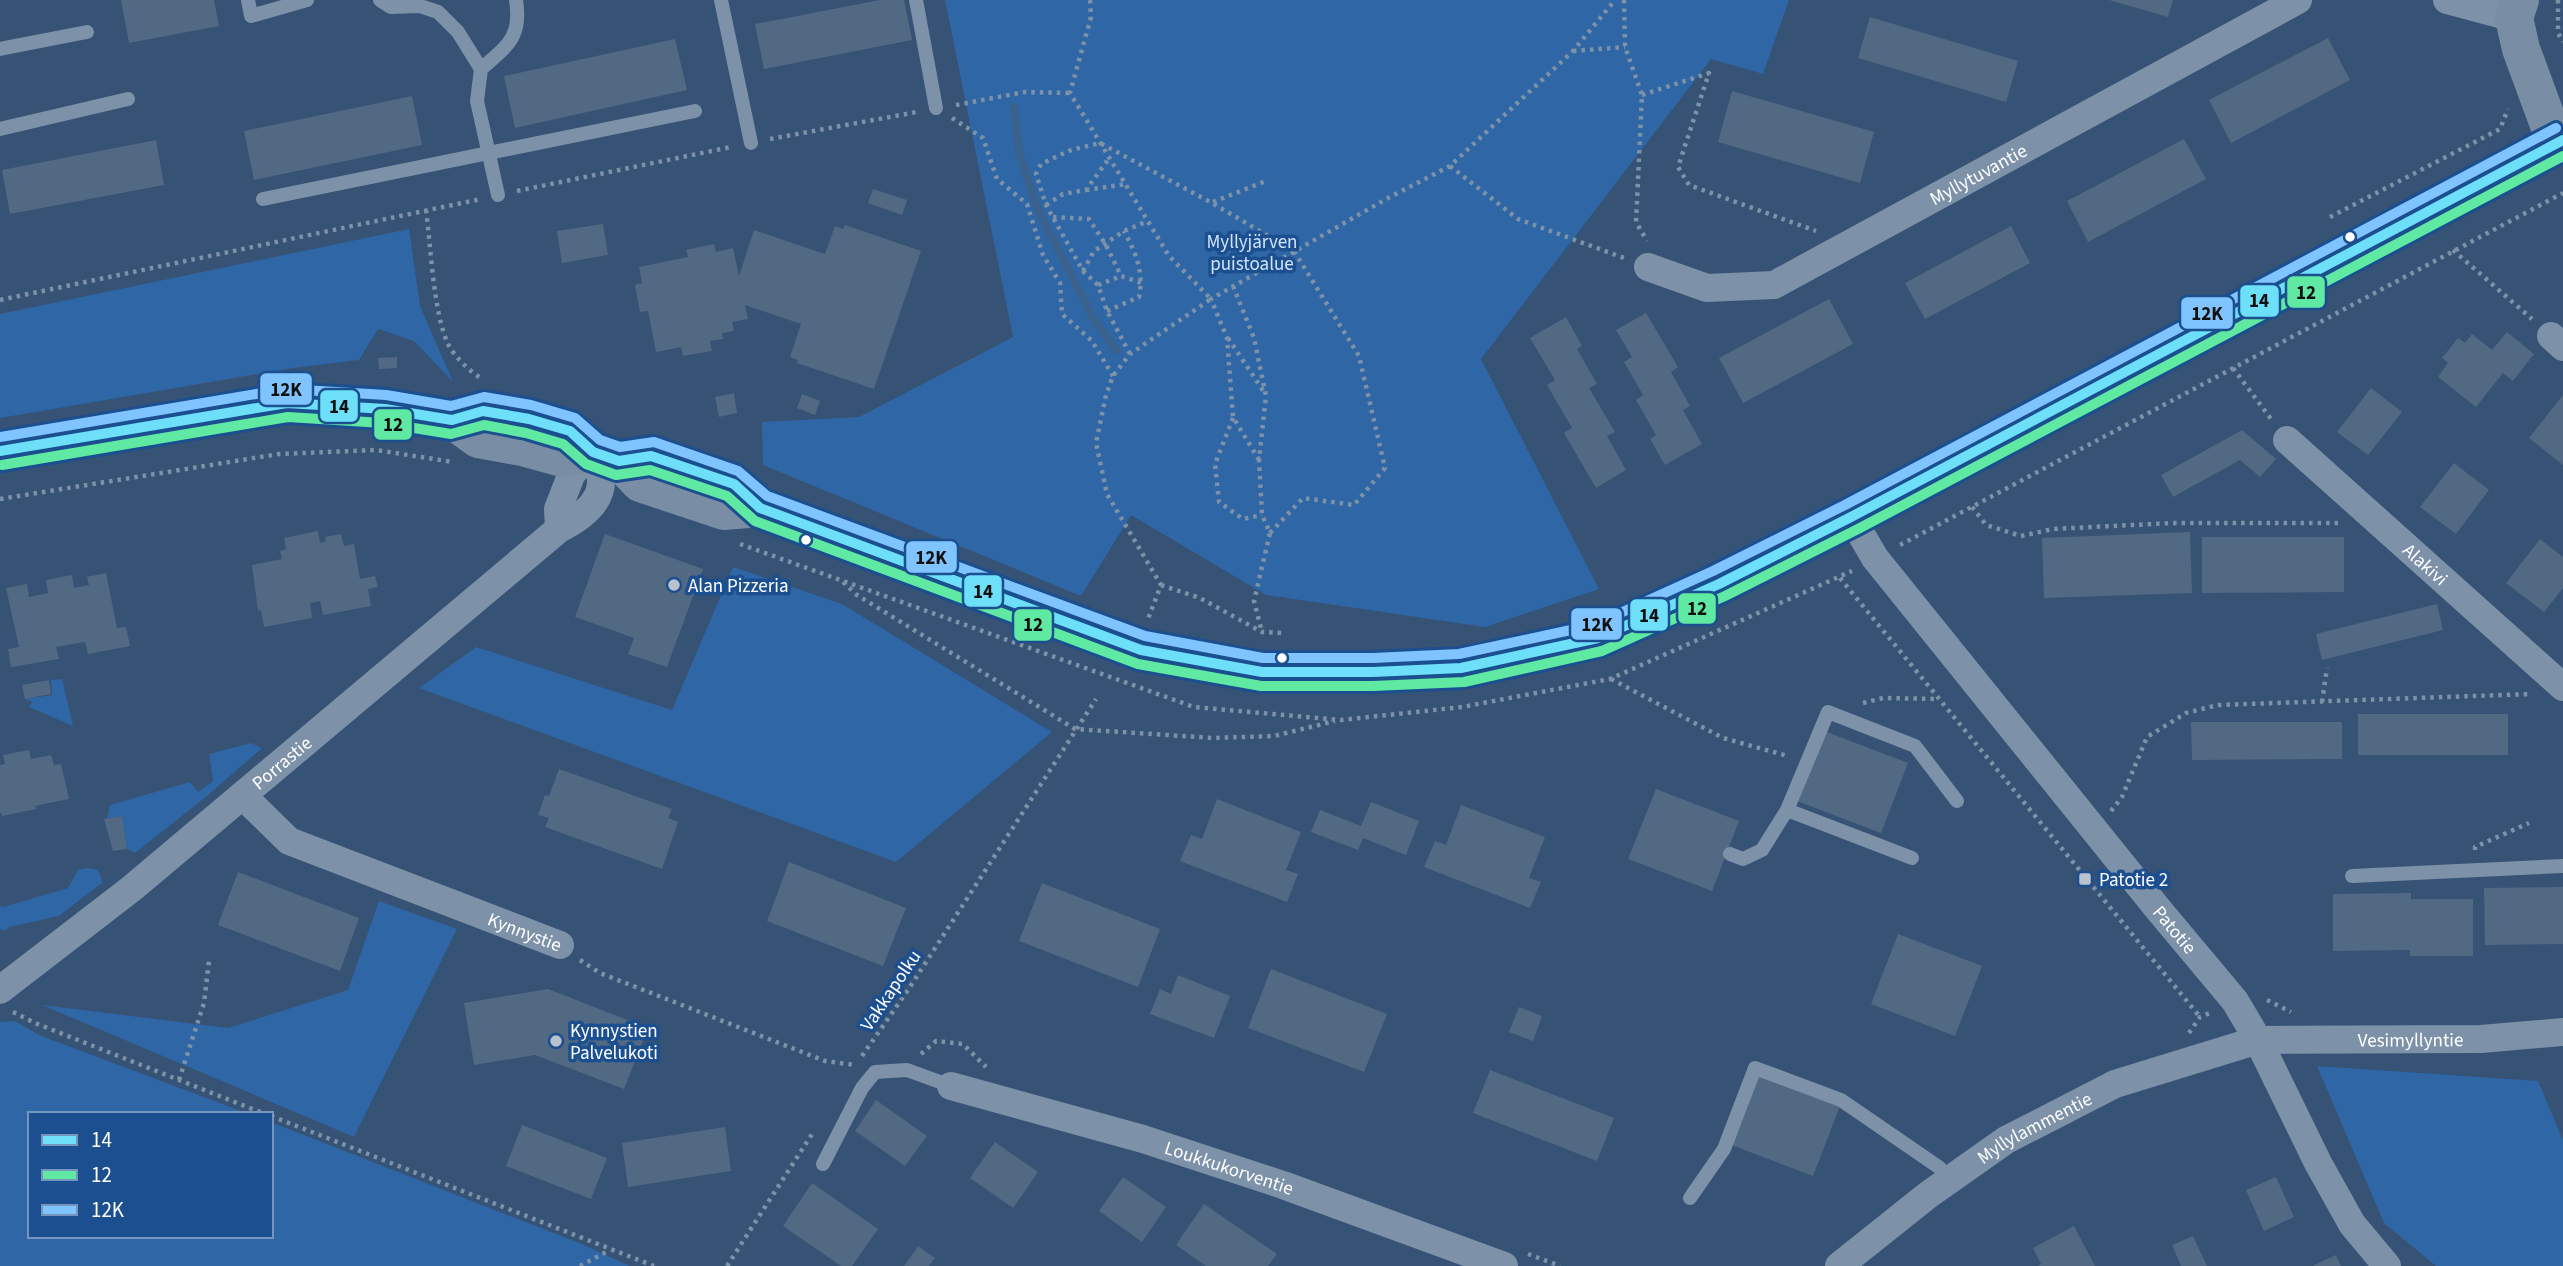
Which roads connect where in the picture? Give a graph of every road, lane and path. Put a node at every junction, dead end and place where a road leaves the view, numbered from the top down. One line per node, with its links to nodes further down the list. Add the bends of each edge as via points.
1 (248, 0): 2 (lane, via 251,16)
2 (307, 0)
3 (380, 0): 20 (lane, via 391,7 420,6 438,12 458,32)
4 (516, 0): 20 (lane, via 519,24 509,44)
5 (721, 0): 28 (lane)
6 (916, 0): 24 (lane)
7 (1090, 0): 29 (path, via 1091,17 1070,93)
8 (1615, 0): 19 (path)
9 (1624, 0): 17 (path)
10 (2298, 0): 46 (street, Myllytuvantie)
11 (2447, 0): 13 (street)
12 (2558, 0): 15 (path)
13 (2519, 22): 15 (path); 27 (main road)
14 (87, 33): 18 (lane)
15 (2558, 33): 16 (path)
16 (2563, 42)
17 (1625, 47): 19 (path); 21 (path)
18 (0, 49)
19 (1573, 51): 32 (path)
20 (481, 69): 30 (lane, via 477,101)
21 (1642, 95): 46 (path, via 1709,73 1678,166 1689,184); 49 (path, via 1636,222)
22 (128, 99): 26 (lane)
23 (2510, 104): 42 (path, via 2500,129)
24 (936, 108): 62 (path, via 983,138 997,179 1027,204 1043,255 1060,283 1062,314 1092,341)
25 (695, 111): 30 (lane)
26 (0, 129)
27 (2560, 142): 75 (main road)
28 (751, 143)
29 (1100, 143): 31 (path); 39 (path); 40 (path, via 1071,149 1041,164 1036,174)
30 (490, 152): 37 (lane); 38 (lane)
31 (1110, 157): 34 (path); 35 (path)
32 (1450, 166): 48 (path); 49 (path, via 1518,219)
33 (1266, 181): 39 (path)
34 (1126, 184): 35 (path); 43 (path)
35 (1086, 190): 40 (path, via 1063,194)
36 (2563, 194): 47 (path)
37 (498, 195)
38 (262, 199)
39 (1212, 203): 48 (path)
40 (1046, 205): 41 (path)
41 (1052, 217): 45 (path, via 1089,219); 50 (path)
42 (2330, 217)
43 (1148, 221): 44 (path); 55 (path, via 1169,256)
44 (1124, 231): 45 (path); 52 (path, via 1139,260)
45 (1106, 244): 50 (path, via 1094,251); 51 (path)
46 (1850, 244): 49 (street, Myllytuvantie, via 1774,285 1707,288)
47 (2453, 250): 59 (path); 61 (path)
48 (1294, 251): 54 (path); 77 (path, via 1359,356 1385,468 1354,505 1303,498)
49 (1657, 270)
50 (1083, 271): 53 (path)
51 (1121, 276): 52 (path); 53 (path)
52 (1142, 283): 57 (path, via 1139,297)
53 (1098, 285): 57 (path)
54 (1233, 286): 55 (path); 63 (path, via 1254,338)
55 (1210, 299): 58 (path); 60 (path)
56 (0, 300): 64 (path, via 426,210 437,302 449,345 470,371 517,401)
57 (1107, 311): 60 (path)
58 (1227, 338): 63 (path); 65 (path)
59 (2557, 342)
60 (1130, 354): 62 (path)
61 (2233, 368): 67 (path); 73 (path)
62 (1113, 376): 80 (path, via 1096,443 1107,494)
63 (1266, 396): 70 (path)
64 (516, 416): 66 (main road, via 483,411); 69 (main road, via 570,430)
65 (1233, 417): 70 (path); 74 (path, via 1215,464 1219,502 1243,519)
66 (452, 420): 68 (main road, via 384,409 287,403); 69 (main road, via 478,439 562,458)
67 (2287, 440): 86 (street, Alakivi)
68 (0, 451)
69 (606, 456): 75 (main road, via 651,456 734,484 760,508 1140,650 1262,672 1461,668 1598,638); 94 (street, Porrastie, via 572,473 558,509 559,529)
70 (1259, 460): 74 (path)
71 (453, 462): 72 (path, via 376,450 279,454)
72 (0, 499)
73 (1972, 507): 76 (path, via 1986,526 2021,536 2053,529 2172,523); 78 (path)
74 (1262, 515): 77 (path)
75 (1851, 517): 78 (street, Patotie)
76 (2351, 523)
77 (1270, 533): 82 (path, via 1254,601)
78 (1875, 558): 88 (path, via 1840,578); 109 (street, Patotie, via 2235,1002)
79 (840, 579): 92 (path)
80 (1161, 584): 81 (path); 82 (path, via 1200,598)
81 (1148, 620)
82 (1262, 632): 83 (path)
83 (1282, 634)
84 (2327, 668): 89 (path)
85 (1610, 679): 93 (path, via 1723,738)
86 (2550, 691): 89 (path)
87 (1096, 699): 92 (path, Vakkapolku)
88 (1939, 699): 90 (path, via 1883,698); 107 (path)
89 (2322, 702): 96 (path, via 2218,705 2186,712 2147,737 2122,797)
90 (1828, 712): 93 (lane); 95 (lane, via 1915,746)
91 (1341, 720): 92 (path, via 1274,736 1213,738)
92 (1075, 729): 110 (path, Vakkapolku)
93 (1808, 761): 97 (lane)
94 (243, 796): 104 (street, Kynnystie, via 289,841); 106 (street, Porrastie, via 107,909)
95 (1957, 801)
96 (2111, 809)
97 (1787, 810): 99 (lane, via 1762,850 1743,859); 100 (lane)
98 (2529, 823): 102 (path, via 2475,846)
99 (1730, 854)
100 (1912, 858)
101 (2563, 866): 102 (lane)
102 (2474, 870): 103 (lane)
103 (2352, 876)
104 (560, 945): 110 (path, Kynnystie, via 600,973 825,1061)
105 (209, 961): 112 (path, via 204,1003)
106 (6, 1001): 112 (path, via 35,1023)
107 (2200, 1017)
108 (2563, 1032): 109 (street, Vesimyllyntie, via 2481,1039)
109 (2258, 1040): 125 (street, Myllylammentie, via 2115,1084 2007,1140); 126 (street, Patotie, via 2352,1224)
110 (855, 1065): 111 (path, Vakkapolku)
111 (849, 1076)
112 (179, 1080): 114 (path)
113 (951, 1086): 117 (lane, via 906,1070 875,1072); 124 (street, Loukkukorventie, via 1143,1139)
114 (260, 1112)
115 (273, 1117): 120 (path)
116 (815, 1129): 123 (path)
117 (823, 1164)
118 (1940, 1168): 119 (lane, via 1841,1100 1755,1068 1724,1149)
119 (1690, 1199)
120 (611, 1249): 121 (path); 122 (path)
121 (580, 1266)
122 (654, 1266)
123 (727, 1266)
124 (1504, 1266)
125 (1839, 1266)
126 (2387, 1266)

